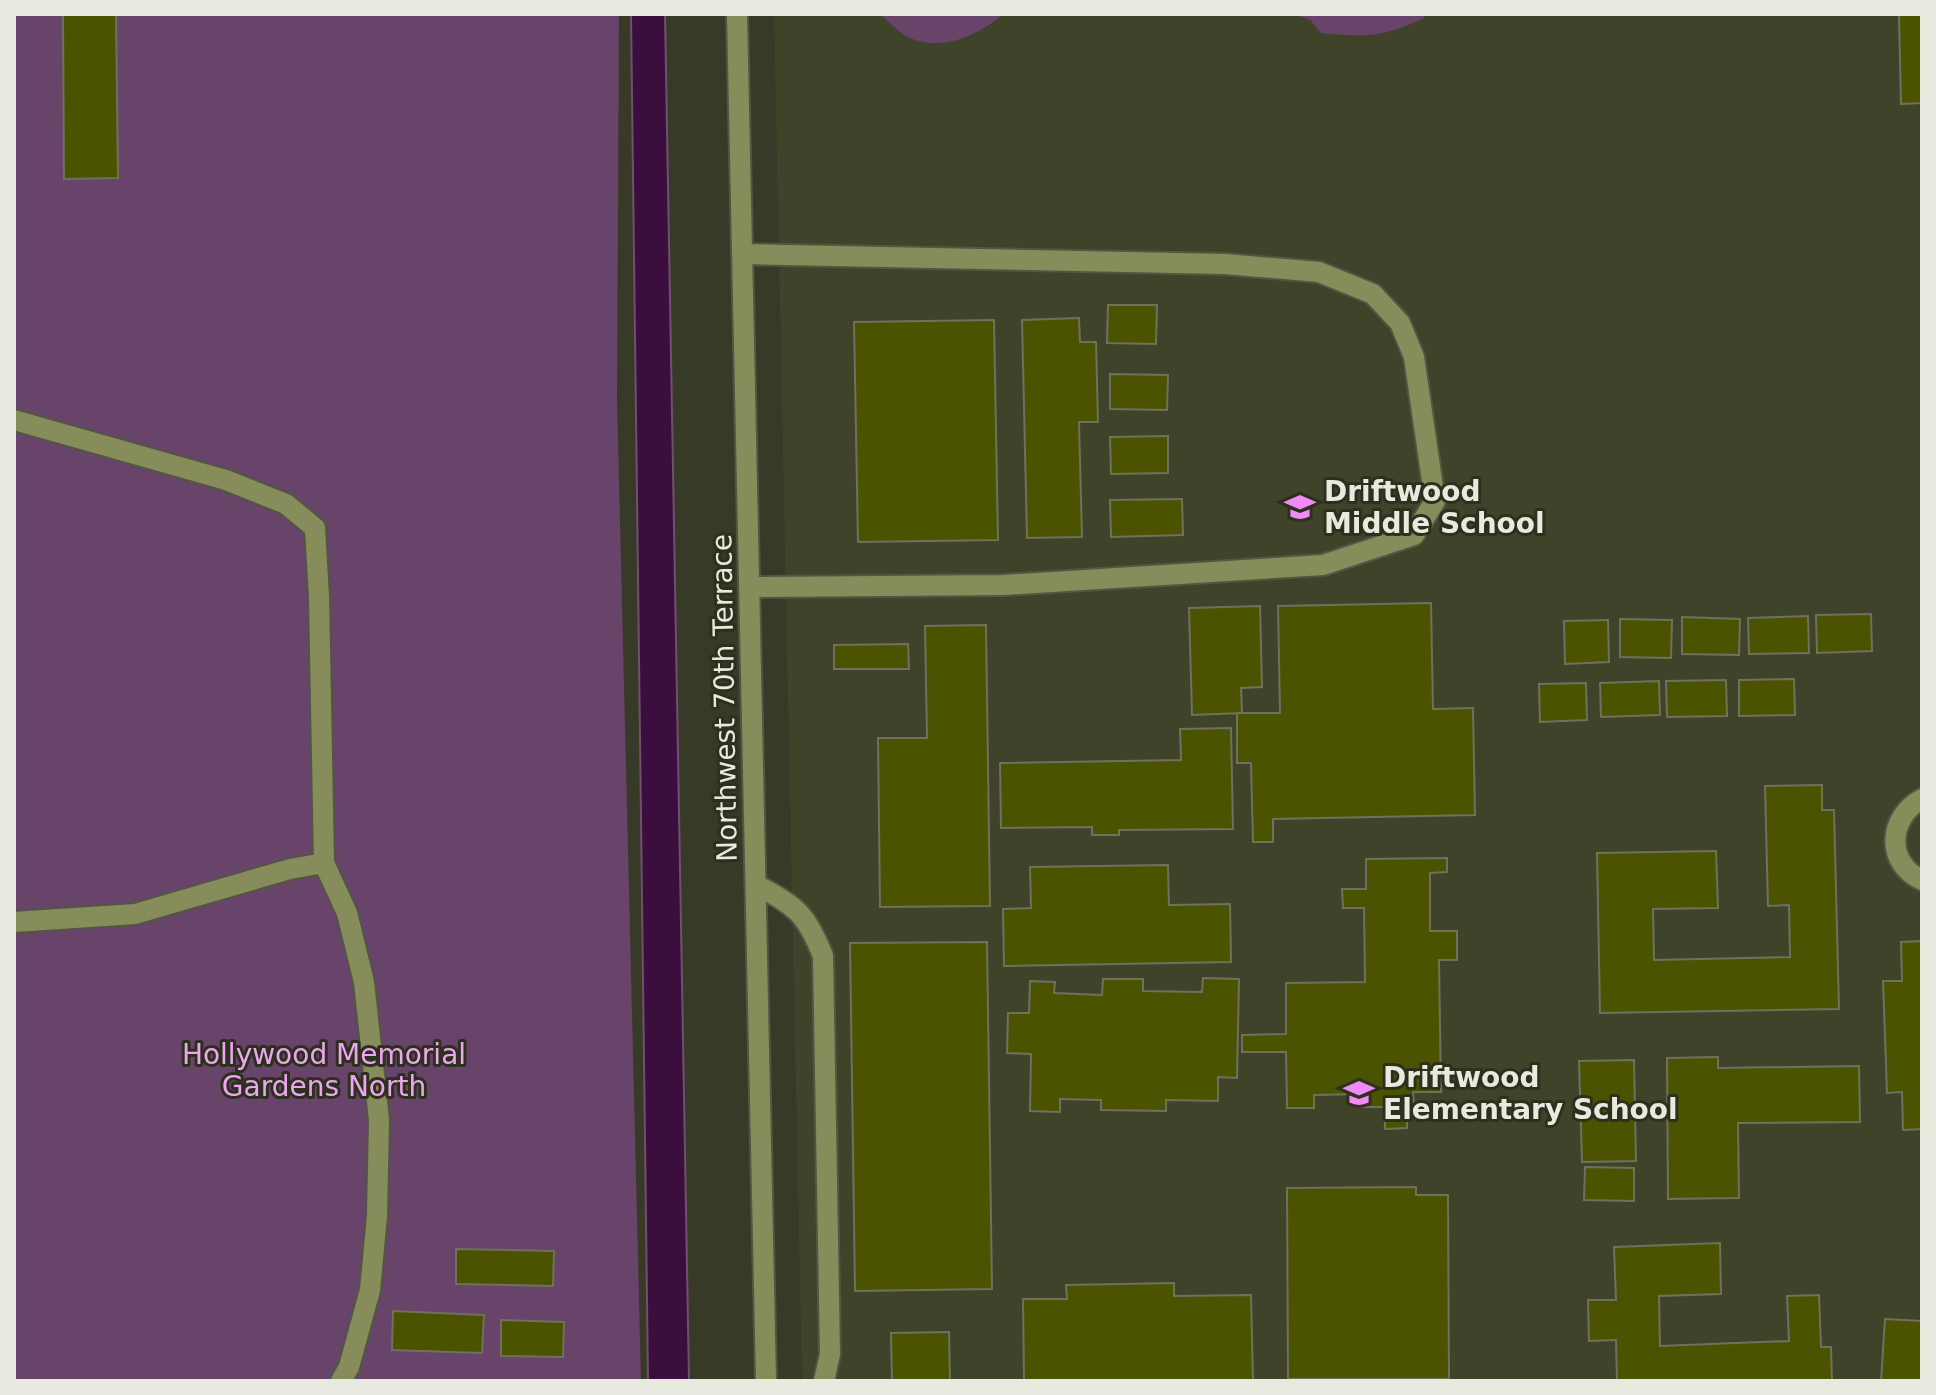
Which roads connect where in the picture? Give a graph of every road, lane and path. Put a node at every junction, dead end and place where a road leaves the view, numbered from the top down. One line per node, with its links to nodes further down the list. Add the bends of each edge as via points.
1 (737, 14): 2 (street, Northwest 70th Terrace)
2 (742, 254): 4 (street, Northwest 70th Terrace); 4 (street, via 1225,264 1319,272 1373,294 1400,323 1414,357 1435,501 1414,535 1323,565 1003,585)
3 (14, 420): 6 (street, via 226,480 286,504 315,528)
4 (749, 587): 8 (street, Northwest 70th Terrace)
5 (1922, 799): 7 (street, via 1908,807 1895,832 1899,860)
6 (324, 863): 9 (street, via 135,914); 10 (street, via 347,913 364,982 379,1120 370,1290)
7 (1922, 880)
8 (756, 885): 11 (street, Northwest 70th Terrace); 12 (street, via 791,904 811,927 823,956 830,1354)
9 (14, 922)
10 (341, 1381)
11 (766, 1381)
12 (824, 1381)

